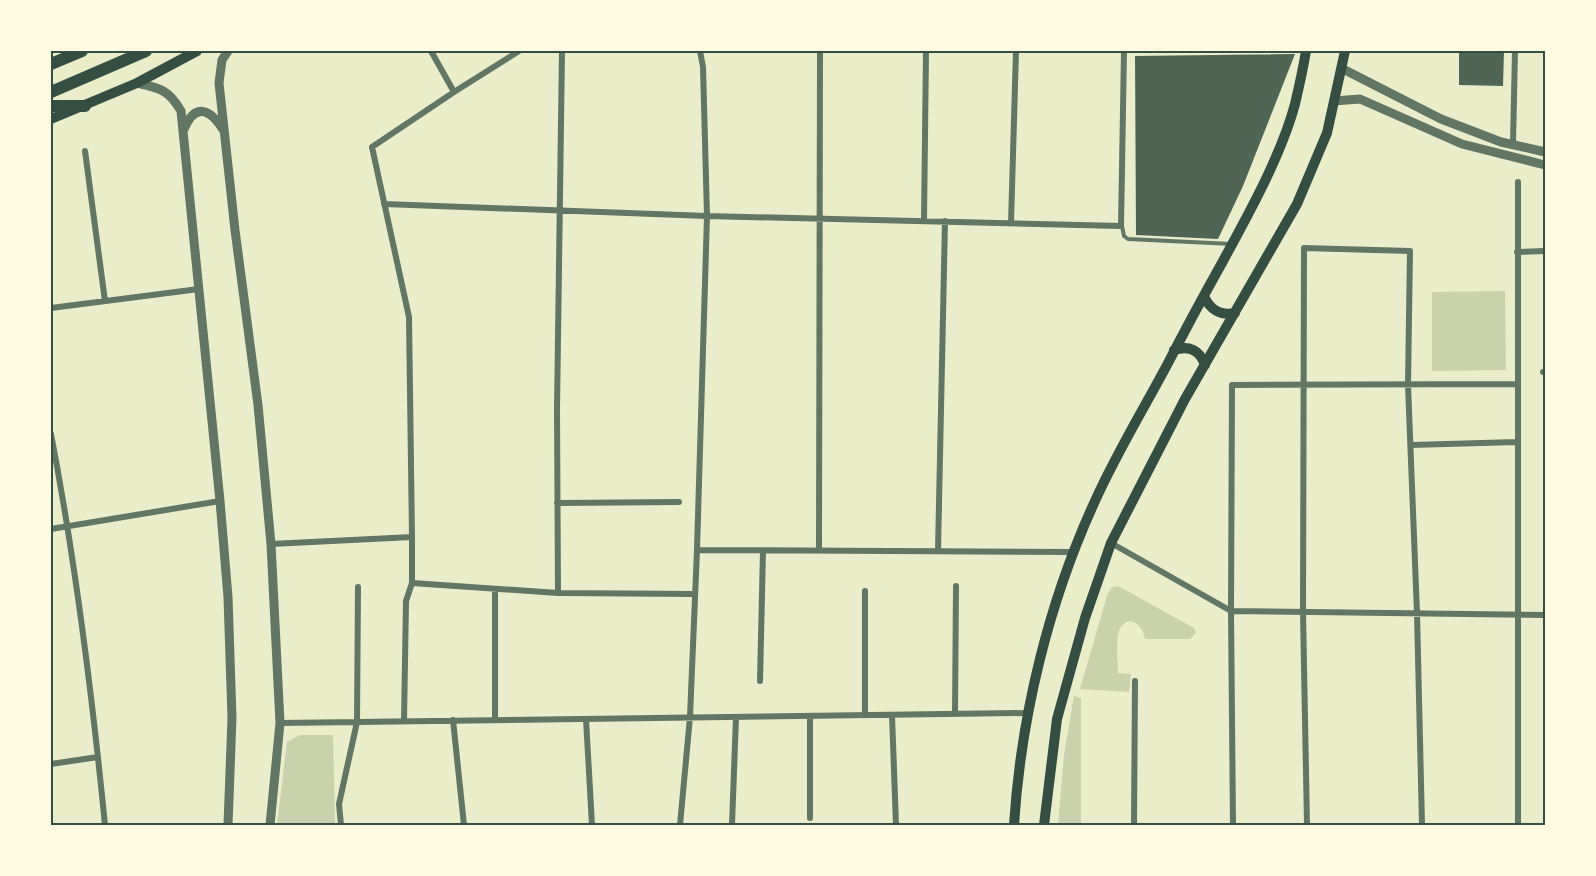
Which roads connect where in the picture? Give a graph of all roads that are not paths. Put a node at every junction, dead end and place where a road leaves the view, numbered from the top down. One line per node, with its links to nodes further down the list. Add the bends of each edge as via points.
1 (82, 51): 16 (main road)
2 (146, 51): 19 (main road)
3 (197, 51): 18 (main road)
4 (228, 51): 26 (street, via 222,60 219,83)
5 (430, 51): 20 (street)
6 (519, 51): 20 (street)
7 (562, 51): 33 (street)
8 (700, 51): 34 (street)
9 (820, 51): 35 (street)
10 (926, 51): 36 (street)
11 (1016, 51): 38 (street)
12 (1124, 51): 39 (street)
13 (1306, 51): 40 (main road, via 1294,106)
14 (1345, 51): 17 (main road)
15 (1515, 51): 27 (street)
16 (51, 64)
17 (1341, 68): 21 (main road); 27 (street, via 1441,119)
18 (137, 83): 23 (main road); 25 (street, via 160,88 173,96 181,111)
19 (51, 92)
20 (454, 92): 32 (street, via 372,147)
21 (1334, 101): 30 (street, via 1360,99 1461,144); 47 (main road, via 1327,133 1298,204)
22 (51, 106): 23 (main road)
23 (85, 106): 24 (main road)
24 (51, 119)
25 (183, 130): 26 (street, via 190,117 201,111 216,118); 43 (street)
26 (225, 133): 63 (street)
27 (1513, 144): 29 (street)
28 (85, 151): 45 (street)
29 (1545, 152)
30 (1545, 165)
31 (1518, 182): 42 (street)
32 (384, 204): 33 (street); 61 (street, via 409,317)
33 (558, 210): 34 (street); 58 (street)
34 (706, 216): 35 (street); 64 (street)
35 (819, 219): 36 (street); 65 (street)
36 (924, 221): 37 (street)
37 (945, 221): 38 (street); 67 (street)
38 (1011, 223): 39 (street)
39 (1121, 226): 40 (lane, via 1128,239)
40 (1232, 244): 44 (main road)
41 (1545, 251): 42 (street)
42 (1517, 252): 50 (street)
43 (199, 289): 45 (street); 56 (street)
44 (1204, 296): 47 (main road, via 1215,310); 48 (main road)
45 (105, 301): 46 (street)
46 (51, 308)
47 (1235, 312): 49 (main road)
48 (1174, 350): 49 (main road, via 1194,350); 68 (main road, via 1095,501)
49 (1205, 365): 62 (main road)
50 (1517, 384): 52 (street); 54 (street)
51 (1305, 385): 52 (street); 52 (street, via 1304,248 1410,251); 76 (street, via 1232,385); 77 (street)
52 (1408, 385): 55 (street)
53 (51, 435): 59 (street)
54 (1517, 442): 55 (street); 79 (street)
55 (1411, 445): 78 (street)
56 (220, 501): 59 (street); 100 (street, via 232,718)
57 (680, 502): 58 (street)
58 (557, 503): 74 (street)
59 (69, 526): 60 (street); 96 (street)
60 (51, 529)
61 (412, 537): 63 (street); 69 (street)
62 (1111, 543): 76 (street); 109 (main road, via 1057,719)
63 (271, 544): 95 (street)
64 (697, 550): 66 (street); 75 (street)
65 (819, 550): 66 (street); 67 (street)
66 (762, 551): 81 (street)
67 (938, 551): 68 (street)
68 (1075, 552): 83 (main road, via 1054,610)
69 (412, 583): 72 (street); 93 (street, via 406,601)
70 (956, 586): 84 (street)
71 (358, 587): 94 (street)
72 (495, 590): 74 (street); 92 (street)
73 (864, 591): 85 (street)
74 (558, 593): 75 (street)
75 (694, 594): 88 (street)
76 (1231, 611): 77 (street); 111 (street)
77 (1303, 612): 78 (street); 112 (street)
78 (1417, 613): 79 (street); 113 (street)
79 (1516, 614): 80 (street); 114 (street)
80 (1545, 615)
81 (759, 681)
82 (1135, 681): 110 (street)
83 (1028, 713): 84 (street); 108 (main road)
84 (955, 714): 86 (street)
85 (865, 715): 86 (street); 87 (street)
86 (892, 715): 107 (street)
87 (810, 716): 89 (street); 98 (street)
88 (690, 717): 89 (street); 90 (street); 105 (street)
89 (736, 717): 106 (street)
90 (586, 719): 92 (street); 104 (street)
91 (453, 720): 92 (street); 93 (street); 103 (street)
92 (495, 720)
93 (404, 721): 94 (street)
94 (357, 722): 95 (street); 102 (street, via 339,804)
95 (280, 723): 101 (street)
96 (98, 757): 97 (street); 99 (street)
97 (51, 764)
98 (810, 818)
99 (105, 825)
100 (228, 825)
101 (270, 825)
102 (340, 825)
103 (464, 825)
104 (592, 825)
105 (680, 825)
106 (732, 825)
107 (896, 825)
108 (1014, 825)
109 (1044, 825)
110 (1134, 825)
111 (1233, 825)
112 (1307, 825)
113 (1422, 825)
114 (1518, 825)

